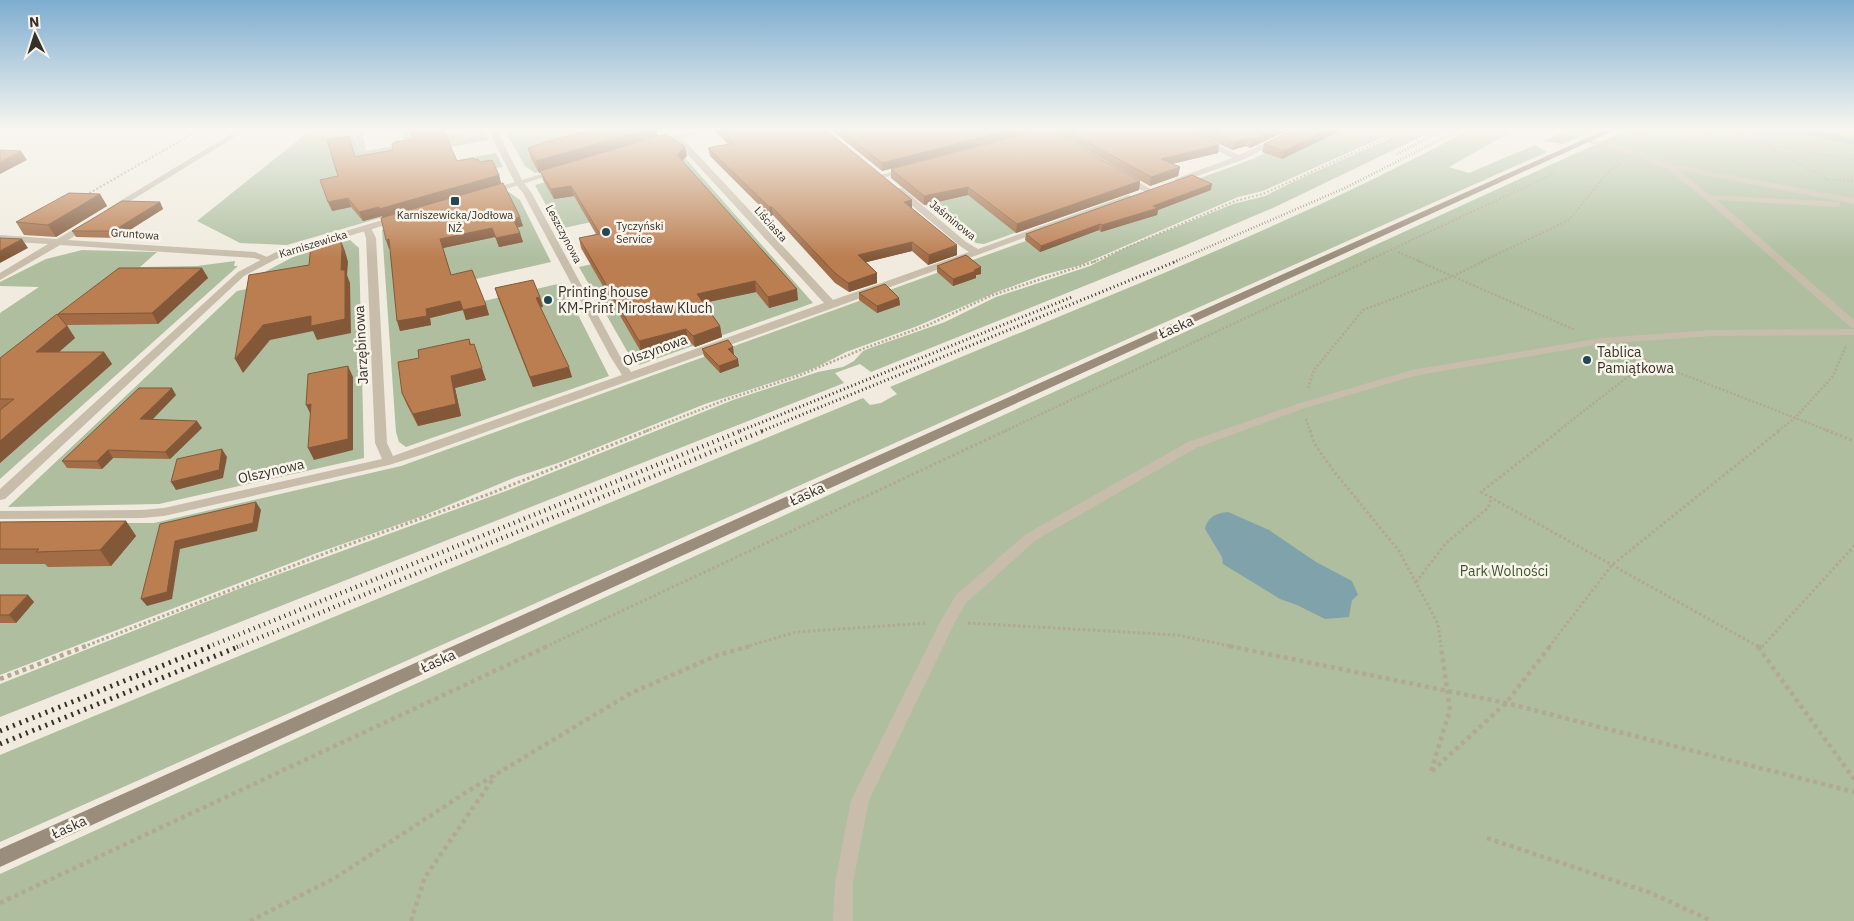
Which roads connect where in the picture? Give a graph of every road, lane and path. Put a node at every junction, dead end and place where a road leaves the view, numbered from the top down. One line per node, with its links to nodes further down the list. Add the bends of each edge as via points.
1 (126, 172): 25 (path)
2 (173, 172): 28 (street)
3 (513, 172): 20 (street, Leszczynowa)
4 (558, 172): 20 (street)
5 (708, 172): 38 (street, Liściasta)
6 (877, 172): 17 (street, Jaśminowa)
7 (897, 172): 17 (street)
8 (1200, 172): 22 (street, Olszynowa)
9 (1311, 172): 57 (path, via 1084,266 990,296 805,374 724,400 489,494 339,548)
10 (1519, 172): 64 (main road, Łaska)
11 (1558, 172): 65 (path)
12 (1608, 172): 36 (path, via 1569,220)
13 (1676, 172): 24 (street)
14 (1704, 172): 26 (street)
15 (1815, 172): 18 (path)
16 (1118, 174): 22 (street)
17 (882, 176): 33 (street, Jaśminowa)
18 (1831, 180): 19 (path); 21 (path)
19 (1854, 181)
20 (519, 183): 23 (street); 44 (street, Leszczynowa, via 527,192)
21 (1838, 185)
22 (1159, 187): 33 (street, Olszynowa)
23 (483, 193)
24 (1708, 197): 26 (street); 39 (street)
25 (80, 198)
26 (1854, 203)
27 (411, 214): 30 (street, Karniszewicka)
28 (102, 215)
29 (94, 220): 32 (street)
30 (367, 228): 35 (street, Karniszewicka); 48 (street, Jarzębinowa, via 371,238 381,443)
31 (0, 238): 32 (street, Gruntowa)
32 (60, 240): 35 (street, Gruntowa, via 255,255); 37 (street)
33 (977, 252): 38 (street, Olszynowa)
34 (1398, 252): 36 (path)
35 (267, 259): 49 (street, Karniszewicka, via 229,284)
36 (1453, 276): 41 (path); 45 (path, via 1363,310 1314,370)
37 (0, 277)
38 (832, 305): 44 (street, Olszynowa)
39 (1854, 325)
40 (1854, 332): 41 (street, via 1712,333); 46 (path, via 1833,376)
41 (1601, 341): 45 (street, via 1412,373)
42 (1632, 354): 43 (path)
43 (1648, 361): 46 (path); 50 (path, via 1481,492)
44 (629, 377): 48 (street, Olszynowa)
45 (1301, 406): 54 (path, via 1314,442 1399,551); 55 (street, via 1192,445 1031,536 962,599)
46 (1795, 418): 47 (path); 53 (path)
47 (1854, 441)
48 (389, 461): 51 (street, Olszynowa, via 164,512)
49 (0, 496)
50 (1492, 497): 53 (path); 54 (path, via 1488,508 1446,543)
51 (0, 515)
52 (1854, 546): 56 (path, via 1761,648)
53 (1612, 565): 56 (path); 59 (path)
54 (1416, 582): 58 (path, via 1438,624)
55 (947, 622): 58 (path, via 1177,635); 60 (path, via 796,632 718,655 631,693); 68 (street, via 860,800 844,883)
56 (1758, 646): 61 (path)
57 (0, 680)
58 (1447, 690): 59 (path); 59 (path, via 1450,710 1431,772)
59 (1506, 703): 62 (path)
60 (496, 774): 66 (path, via 335,878); 67 (path, via 425,877)
61 (1854, 779)
62 (1854, 792)
63 (1487, 838): 69 (path, via 1651,893)
64 (0, 858)
65 (0, 903)
66 (250, 921)
67 (411, 921)
68 (843, 921)
69 (1712, 921)

